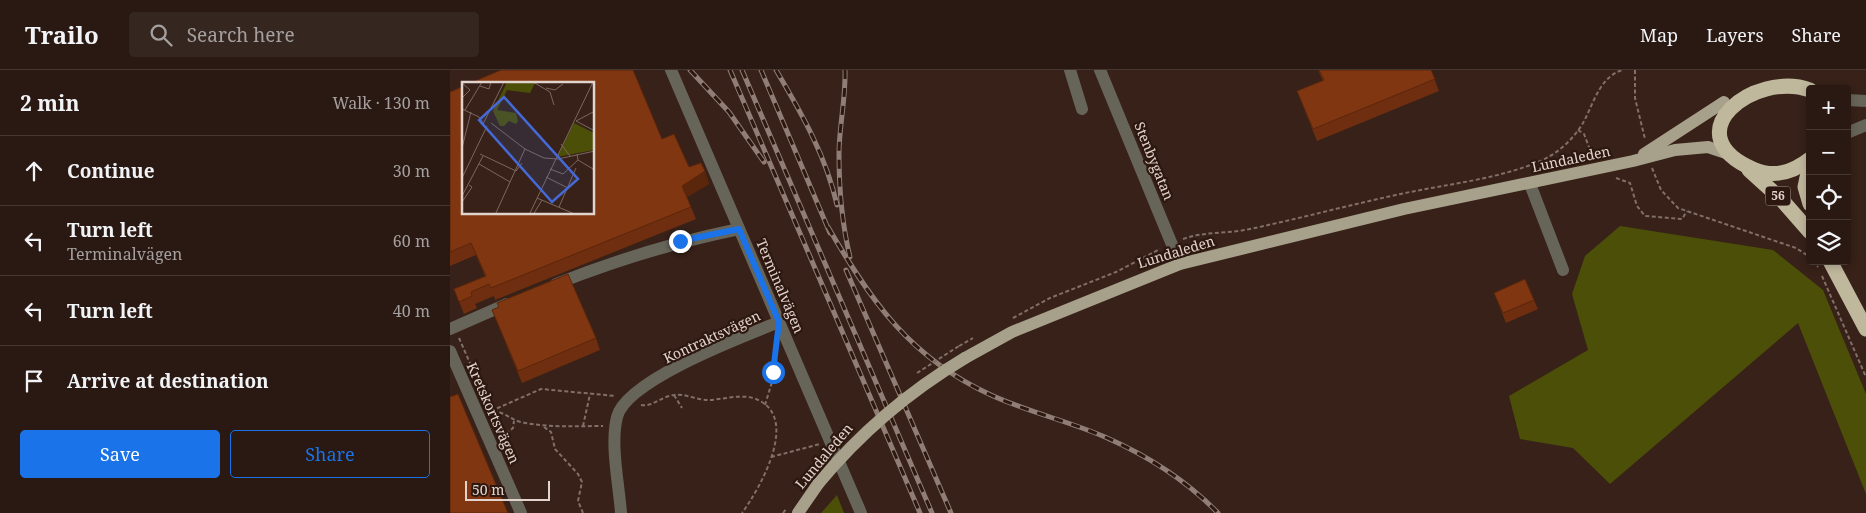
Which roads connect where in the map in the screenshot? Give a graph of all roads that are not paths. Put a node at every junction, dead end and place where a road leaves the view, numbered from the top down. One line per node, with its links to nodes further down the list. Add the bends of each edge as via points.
1 (671, 70): 17 (street, Terminalvägen)
2 (1070, 70): 8 (street)
3 (1100, 70): 18 (street, Stenbygatan)
4 (1742, 81): 7 (highway)
5 (1851, 100): 6 (street)
6 (1866, 100)
7 (1724, 102): 11 (highway, via 1720,130); 12 (main road, Lundaleden)
8 (1082, 109)
9 (1866, 125): 10 (street)
10 (1851, 131)
11 (1729, 154): 12 (main road, Lundaleden, via 1699,147); 14 (highway, 56)
12 (1634, 161): 15 (main road, Lundaleden)
13 (1806, 163): 14 (highway, 56, via 1778,174 1764,174)
14 (1742, 164): 16 (highway, 56, via 1781,199)
15 (1530, 184): 18 (main road, Lundaleden, via 1395,211); 21 (street)
16 (1806, 227)
17 (739, 229): 22 (street, via 662,247); 25 (street, Terminalvägen)
18 (1180, 264): 31 (main road, Lundaleden, bridge, via 1020,329 965,358 899,402 864,432 818,484)
19 (1832, 265): 27 (highway)
20 (1843, 265): 24 (highway)
21 (1563, 270)
22 (540, 290)
23 (523, 297): 26 (street)
24 (1866, 314)
25 (779, 322): 30 (street, Kontraktsvägen, via 681,364 630,396 617,416 616,426); 32 (street, Terminalvägen)
26 (452, 328)
27 (1866, 329)
28 (450, 351): 29 (street, Kretskortsvägen)
29 (521, 513)
30 (621, 513)
31 (798, 513)
32 (861, 513)

